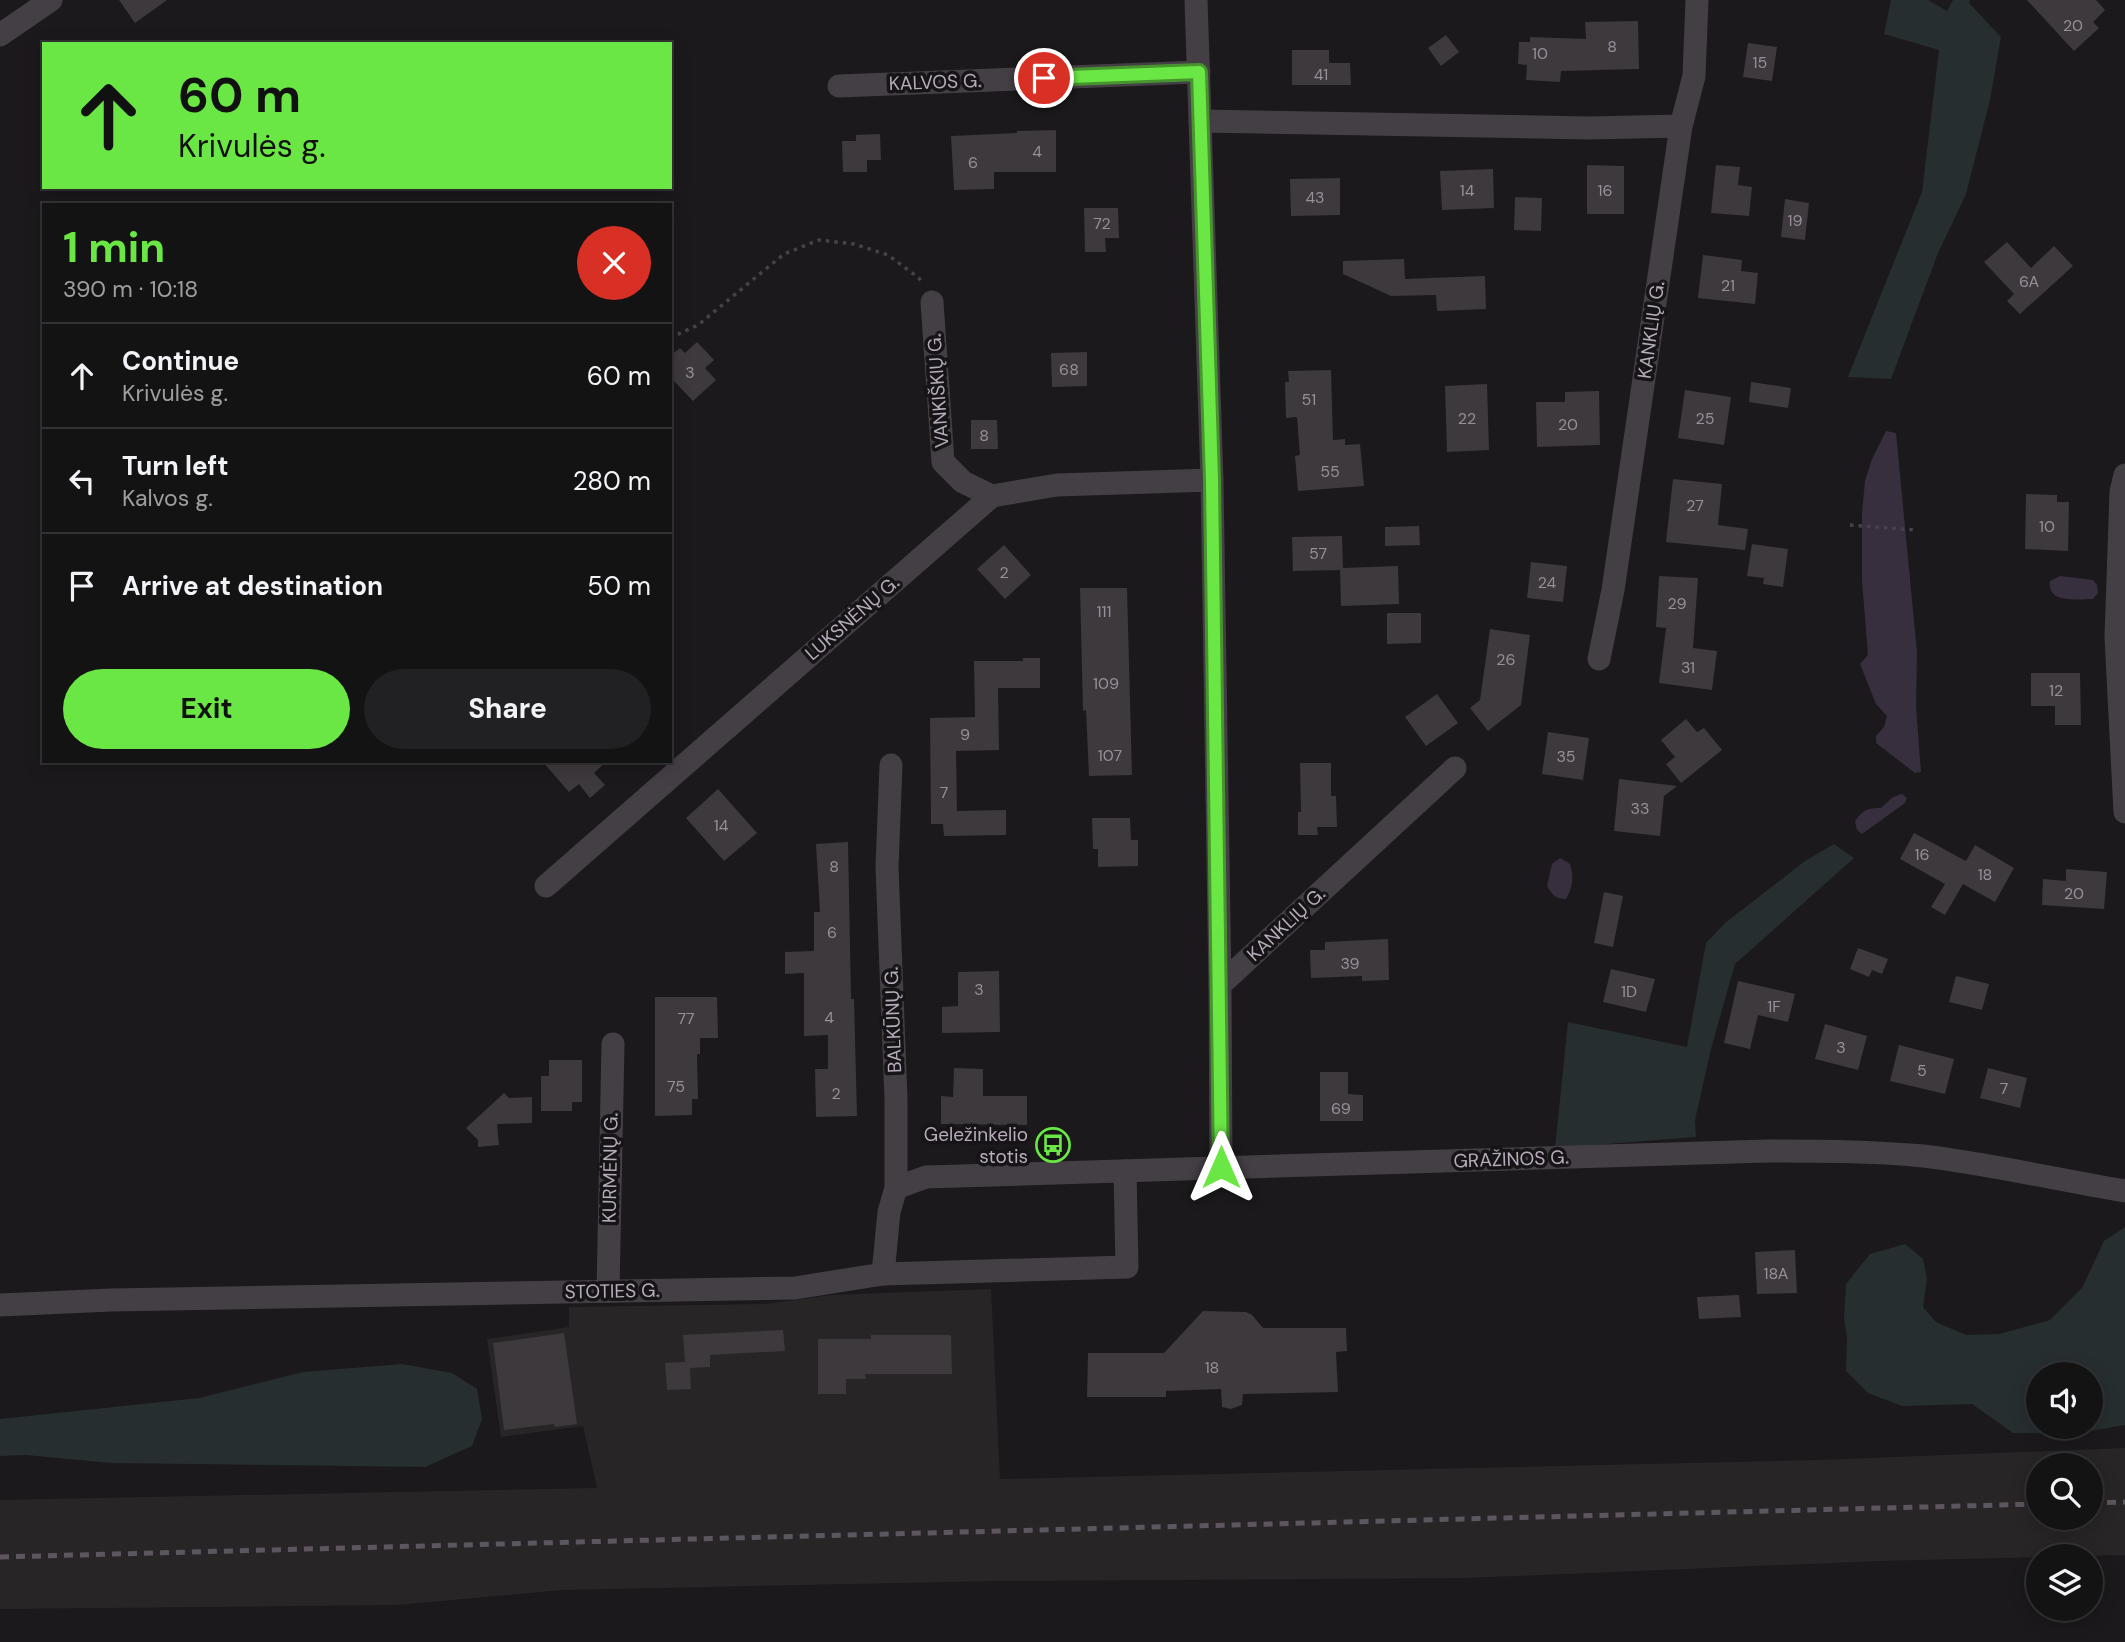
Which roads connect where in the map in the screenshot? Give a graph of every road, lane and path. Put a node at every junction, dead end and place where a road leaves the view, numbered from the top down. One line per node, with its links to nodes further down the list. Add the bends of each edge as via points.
1 (51, 0): 4 (street)
2 (1196, 0): 5 (street)
3 (1697, 0): 8 (street, KANKLIŲ G., via 1694,76)
4 (0, 35)
5 (1199, 72): 6 (street, KALVOS G.); 7 (street)
6 (839, 86)
7 (1200, 121): 8 (street); 12 (street)
8 (1681, 126): 16 (street, KANKLIŲ G.)
9 (932, 302): 10 (path, via 919,278 888,255 854,244 819,240 784,254 698,325); 13 (street, VANKIŠKIŲ G., via 943,462 963,482)
10 (672, 337)
11 (2125, 475): 19 (street, via 2116,637)
12 (1212, 480): 13 (street, via 1057,485); 21 (street)
13 (992, 496): 20 (street, LUKSNĖNŲ G.)
14 (1850, 525): 15 (path)
15 (1915, 530)
16 (1599, 659)
17 (891, 765): 25 (street, BALKŪNŲ G., via 887,867)
18 (1455, 768): 21 (street, KANKLIŲ G.)
19 (2125, 812)
20 (546, 886)
21 (1220, 985): 23 (street)
22 (613, 1044): 28 (street, KURMĖNŲ G.)
23 (1221, 1167): 24 (street, GRAŽINOS G.); 26 (street, GRAŽINOS G., via 1846,1151 1999,1167)
24 (1125, 1171): 25 (street, GRAŽINOS G., via 926,1177); 27 (street, STOTIES G., via 1126,1267)
25 (896, 1188): 27 (street, BALKŪNŲ G.)
26 (2125, 1191)
27 (883, 1274): 28 (street, STOTIES G., via 795,1288)
28 (608, 1291): 29 (street, STOTIES G.)
29 (0, 1305)

